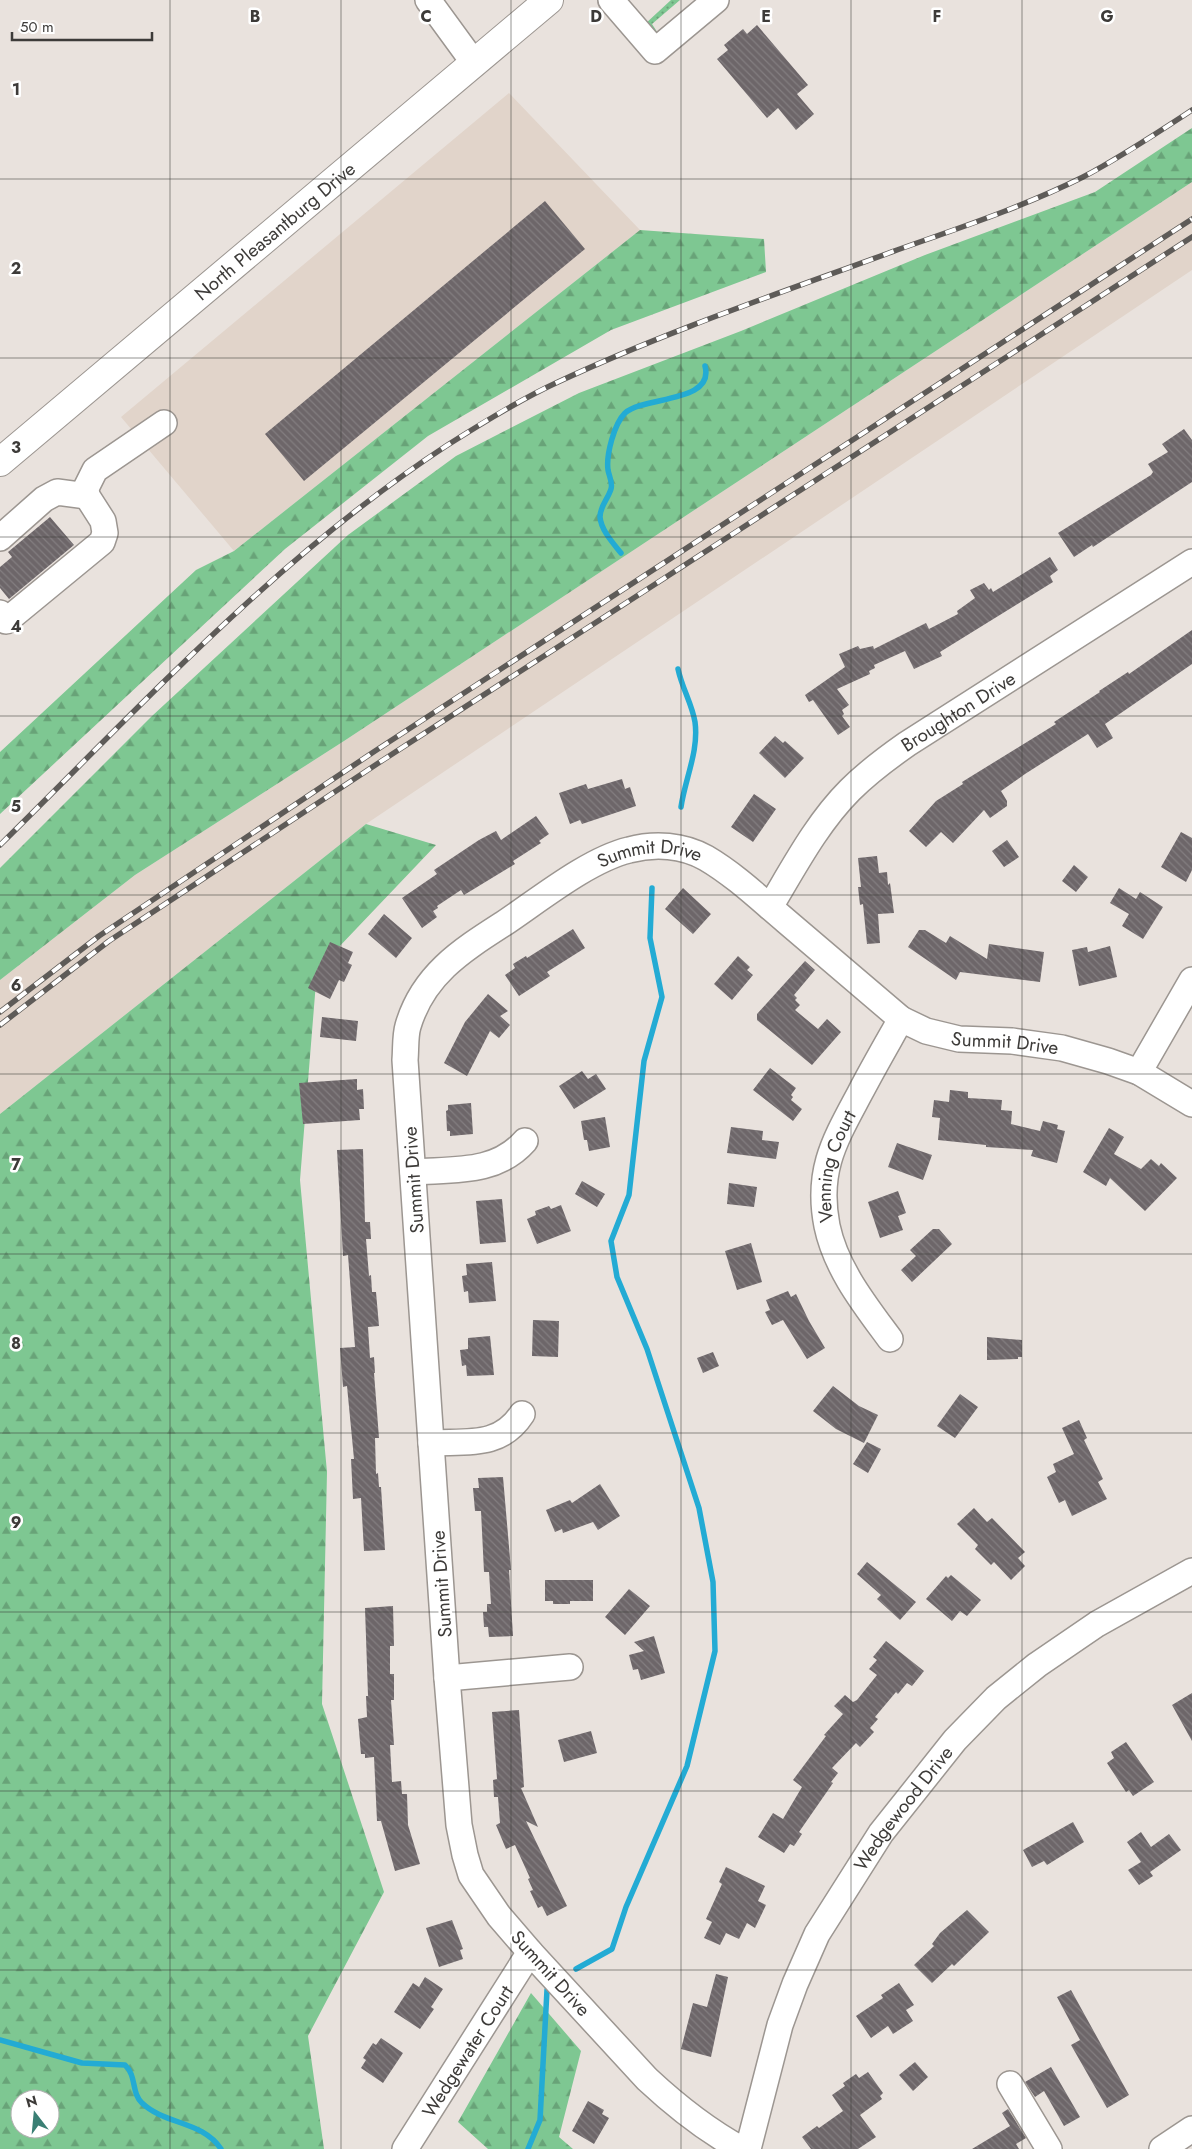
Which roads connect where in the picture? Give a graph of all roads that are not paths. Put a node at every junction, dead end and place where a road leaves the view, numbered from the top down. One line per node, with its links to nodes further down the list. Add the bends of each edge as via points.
1 (428, 0): 5 (street)
2 (549, 0): 5 (main road, North Pleasantburg Drive)
3 (611, 0): 4 (street, via 655,51)
4 (716, 0)
5 (474, 63): 7 (main road, North Pleasantburg Drive)
6 (164, 423): 8 (street, via 95,470 86,488)
7 (0, 462)
8 (87, 496): 9 (street, via 57,492 44,499); 11 (street, via 103,521 105,533 102,542 6,620)
9 (0, 538)
10 (1192, 562): 12 (street, Broughton Drive, via 871,769 828,816)
11 (0, 614)
12 (770, 907): 14 (street, Summit Drive); 18 (street, Summit Drive, via 705,858 674,846 630,850 606,858 444,965 430,981 407,1027 405,1060)
13 (1192, 980): 15 (street)
14 (901, 1019): 15 (street, Summit Drive, via 959,1039 1012,1041 1062,1048); 19 (street, Venning Court, via 833,1144 824,1187 827,1227 836,1251 865,1305)
15 (1140, 1072): 16 (street, Summit Drive)
16 (1192, 1104)
17 (524, 1141): 18 (street, via 504,1159 486,1167)
18 (413, 1172): 21 (street, Summit Drive)
19 (890, 1339)
20 (522, 1414): 21 (street, via 515,1425 491,1440)
21 (431, 1443): 24 (street, Summit Drive)
22 (1192, 1571): 30 (street, Wedgewood Drive, via 1097,1624 996,1698 955,1740 881,1833 817,1934 780,2025)
23 (570, 1667): 24 (street)
24 (447, 1678): 25 (street, Summit Drive, via 464,1854 471,1875 499,1916)
25 (530, 1952): 28 (street, Wedgewater Court); 29 (street, Summit Drive, via 666,2097 710,2132)
26 (1010, 2084): 31 (street)
27 (1192, 2129): 32 (street)
28 (405, 2149)
29 (741, 2149)
30 (748, 2149)
31 (1049, 2149)
32 (1162, 2149)

